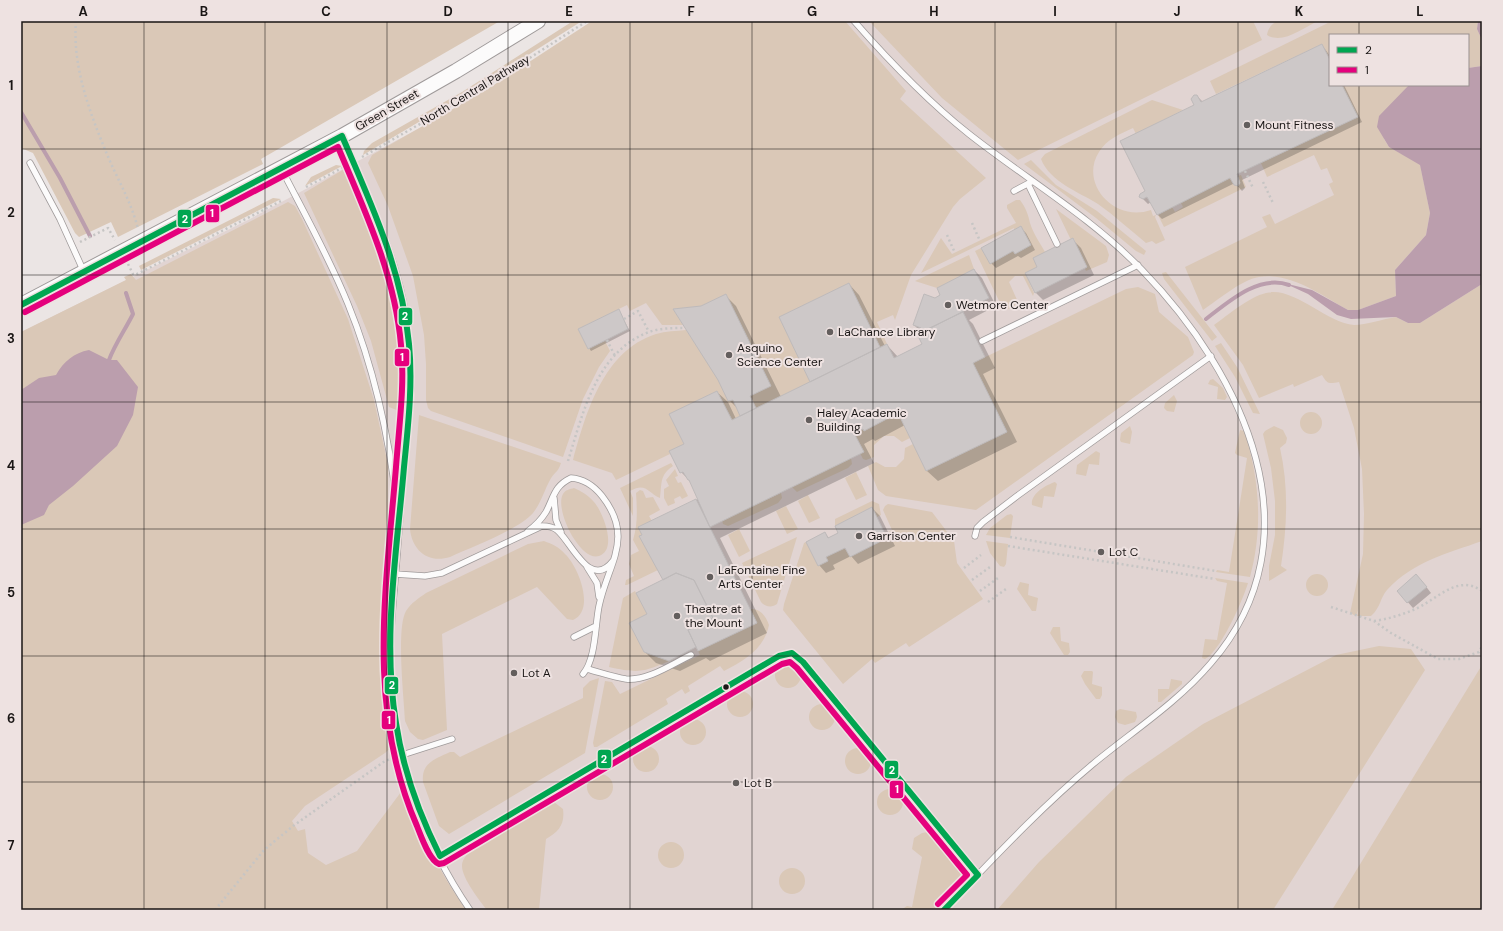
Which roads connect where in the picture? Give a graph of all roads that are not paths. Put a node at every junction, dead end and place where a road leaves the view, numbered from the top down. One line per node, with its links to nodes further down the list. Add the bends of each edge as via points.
1 (538, 21): 3 (street, Green Street)
2 (854, 21): 6 (lane, via 929,100)
3 (342, 136): 5 (street, Green Street); 15 (lane, via 391,256 407,323 411,388)
4 (30, 163): 10 (lane, via 60,219)
5 (281, 168): 10 (street, Green Street); 15 (lane, via 342,290 360,338 386,434)
6 (1031, 183): 7 (lane); 8 (lane); 9 (lane, via 1107,237)
7 (1014, 191)
8 (1058, 244)
9 (1138, 265): 12 (lane); 13 (lane, via 1171,302)
10 (84, 272): 11 (street, Green Street)
11 (21, 305)
12 (982, 340)
13 (1211, 356): 17 (lane, via 1011,500 977,528); 29 (lane, via 1250,434 1263,489 1265,525 1262,551 1256,581 1242,616 1223,648 1199,676 1055,798 1018,832)
14 (556, 490): 16 (lane, via 545,514); 18 (lane, via 554,510); 19 (lane, via 562,482 571,478 581,480 597,490 607,502 616,520 619,536)
15 (399, 527): 21 (lane)
16 (528, 531): 18 (lane, via 550,526); 21 (lane, via 442,573 425,576)
17 (975, 536)
18 (564, 538): 20 (lane)
19 (615, 557): 20 (lane, via 612,563 602,568); 22 (lane)
20 (587, 567): 22 (lane, via 600,592)
21 (395, 574): 27 (lane, via 391,675)
22 (599, 604): 23 (lane)
23 (596, 626): 24 (lane); 25 (lane, via 585,672 637,679 657,672)
24 (574, 637)
25 (691, 654)
26 (452, 739): 27 (lane)
27 (402, 755): 28 (lane, via 414,797)
28 (440, 856): 29 (lane, via 779,656 792,653 803,662); 30 (lane)
29 (978, 875): 31 (lane)
30 (470, 910)
31 (944, 910)

